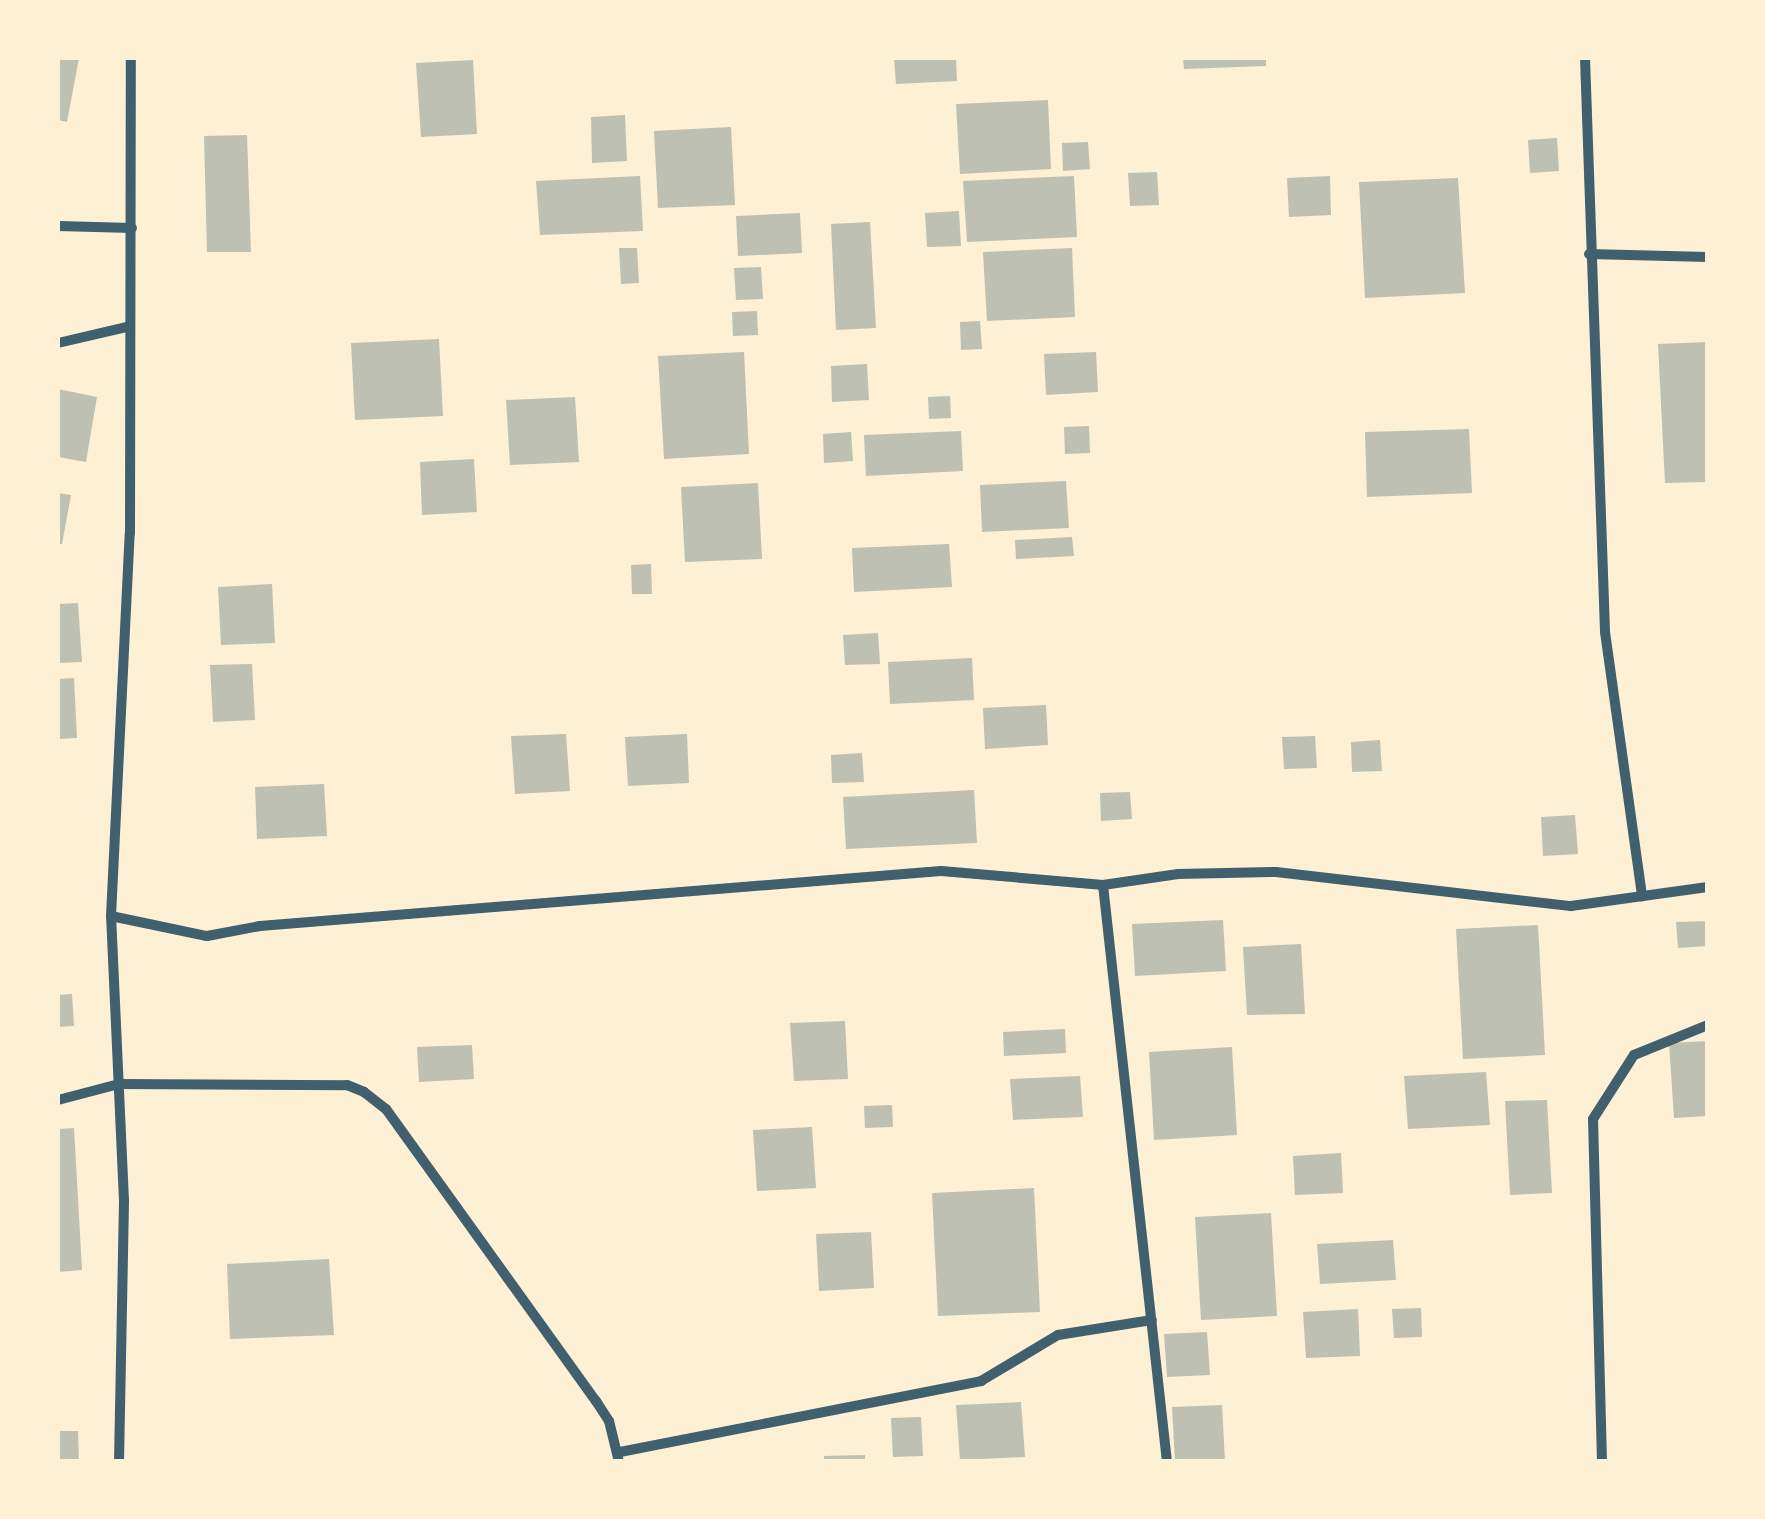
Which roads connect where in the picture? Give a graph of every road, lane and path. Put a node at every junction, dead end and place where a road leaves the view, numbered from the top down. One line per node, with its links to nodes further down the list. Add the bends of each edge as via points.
1 (132, 58): 4 (street)
2 (1585, 58): 5 (street)
3 (58, 226): 4 (street)
4 (132, 228): 7 (street)
5 (1589, 254): 6 (street); 11 (street, via 1605,632)
6 (1708, 257)
7 (126, 326): 8 (street); 12 (street, via 130,532)
8 (58, 343)
9 (1103, 885): 11 (street, via 1178,874 1276,872 1497,902 1571,906); 12 (street, via 941,871 299,922 207,936); 16 (street)
10 (1708, 887): 11 (street)
11 (1642, 896)
12 (111, 916): 14 (street)
13 (1708, 1025): 20 (street, via 1634,1055 1593,1119)
14 (120, 1084): 15 (street); 17 (street, via 346,1085 364,1092 386,1110 596,1401); 18 (street)
15 (58, 1100)
16 (1152, 1320): 17 (street, via 1058,1336 980,1381); 19 (street)
17 (620, 1457)
18 (119, 1462)
19 (1168, 1462)
20 (1602, 1462)

